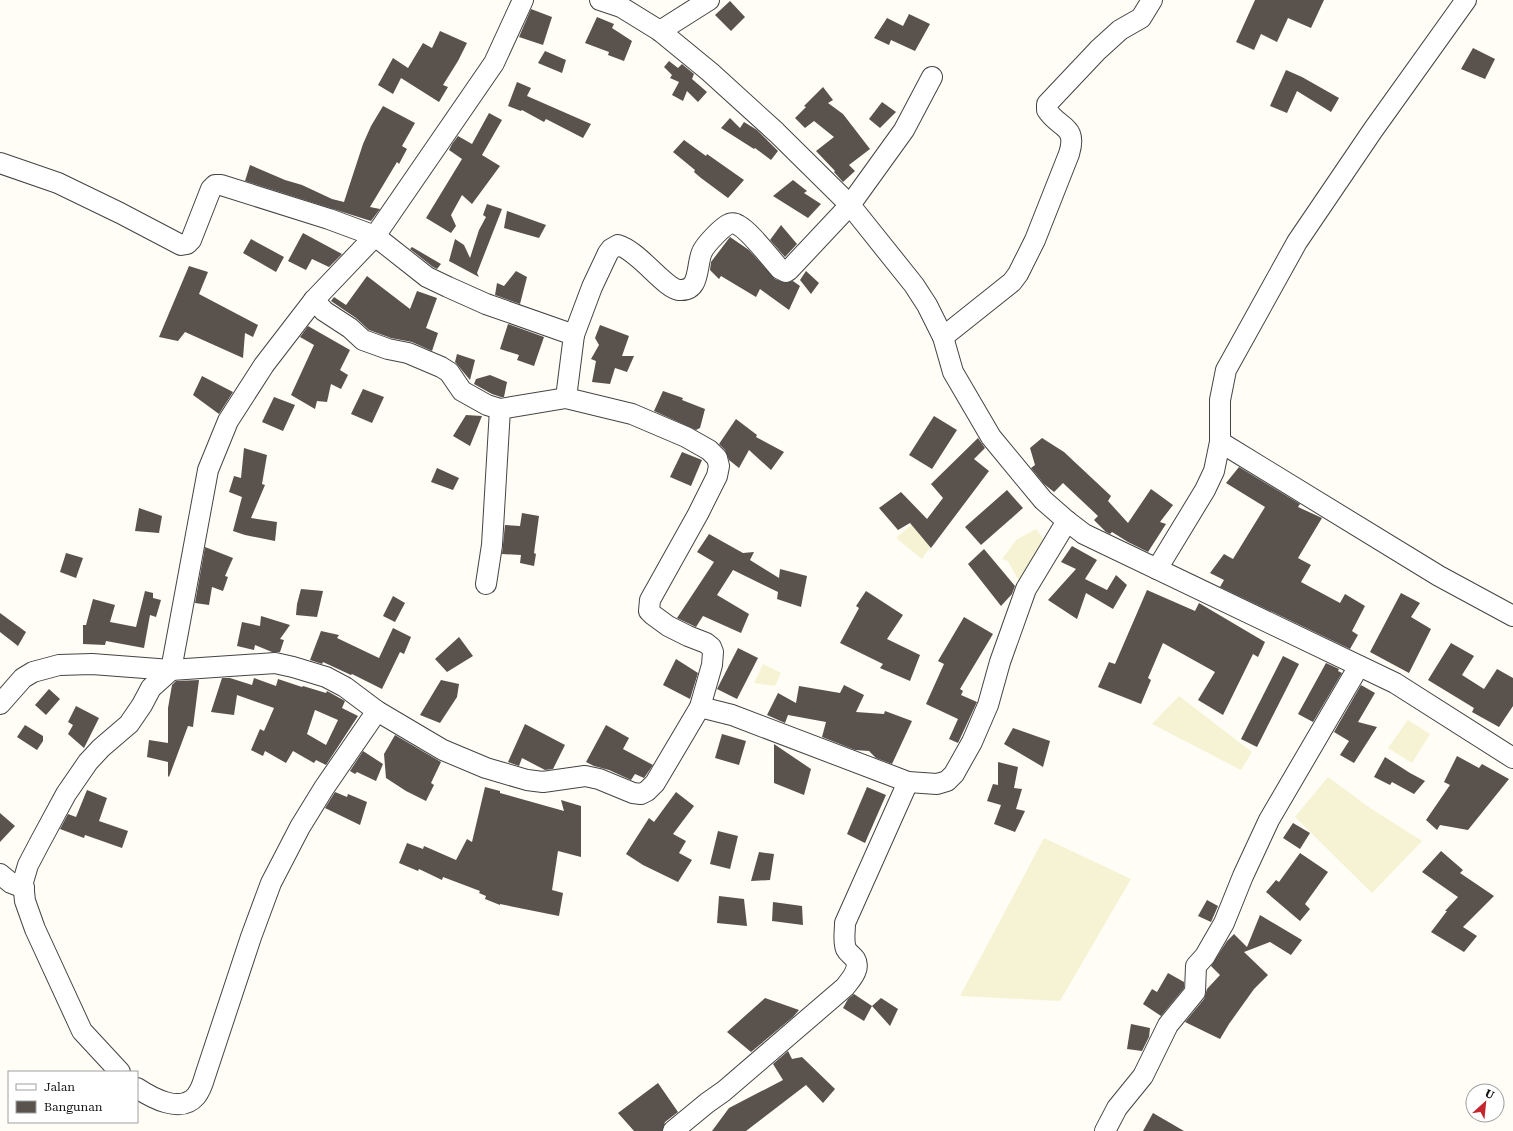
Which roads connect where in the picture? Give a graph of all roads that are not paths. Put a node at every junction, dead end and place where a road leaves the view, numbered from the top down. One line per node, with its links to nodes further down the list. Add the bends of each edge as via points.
1 (523, 0): 10 (street, via 494,63)
2 (600, 0): 6 (street, via 621,7)
3 (709, 0): 6 (street)
4 (1152, 0): 13 (street, via 1141,18 1120,30 1098,50 1047,104 1046,110 1066,127 1072,142 1035,240 1012,282)
5 (1466, 0): 16 (street, via 1297,242 1229,363 1220,400)
6 (660, 30): 9 (street, via 770,127)
7 (932, 77): 9 (street, via 904,130)
8 (0, 163): 10 (street, via 58,184 181,244 187,244 191,240 211,189 215,185 279,203)
9 (850, 205): 12 (street, via 786,272 780,269 744,230 732,223 724,227 705,247 695,281 690,287 681,290 672,287 629,249 615,246 608,253 592,287); 13 (street, via 918,291)
10 (375, 236): 11 (street); 12 (street, via 427,277 486,304)
11 (314, 300): 15 (street, via 324,311 363,340 408,353 440,367 449,372 462,392); 22 (street, via 264,365 228,421 208,470)
12 (574, 335): 14 (street)
13 (943, 336): 17 (street, via 953,372 991,437 1043,500)
14 (566, 398): 15 (street); 24 (street, via 632,414 686,437 709,450 716,458 719,466 717,476 649,606 649,611 668,626 706,643 711,648 712,665)
15 (500, 409): 19 (street, via 492,545)
16 (1220, 442): 18 (street, via 1214,471 1205,490); 20 (street, via 1439,576)
17 (1067, 521): 18 (street, via 1084,534); 27 (street, via 1026,589 988,705 972,742 954,774 947,781 937,784)
18 (1157, 569): 21 (street)
19 (486, 584)
20 (1513, 616)
21 (1359, 666): 26 (street, via 1395,683); 33 (street, via 1269,820 1224,923 1205,956 1196,966 1195,992 1168,1025 1143,1076 1117,1108)
22 (171, 670): 23 (street, via 92,664 59,665 33,672 22,678); 25 (street, via 275,663 293,666 326,677 345,687); 29 (street, via 151,688 129,724 92,757 66,794 28,865 23,882)
23 (0, 704)
24 (700, 707): 25 (street, via 655,783 641,794 585,776 544,782 527,780 486,768 443,750); 27 (street, via 732,715)
25 (377, 711): 31 (street, via 324,788 271,883 201,1089 192,1100 177,1104 152,1098)
26 (1513, 758)
27 (908, 782): 32 (street, via 845,924 844,938 847,951 857,964 850,980 724,1091)
28 (0, 874): 29 (street, via 11,883)
29 (24, 888): 30 (street, via 25,901 35,929 82,1031)
30 (119, 1071)
31 (138, 1089)
32 (673, 1131)
33 (1105, 1131)

